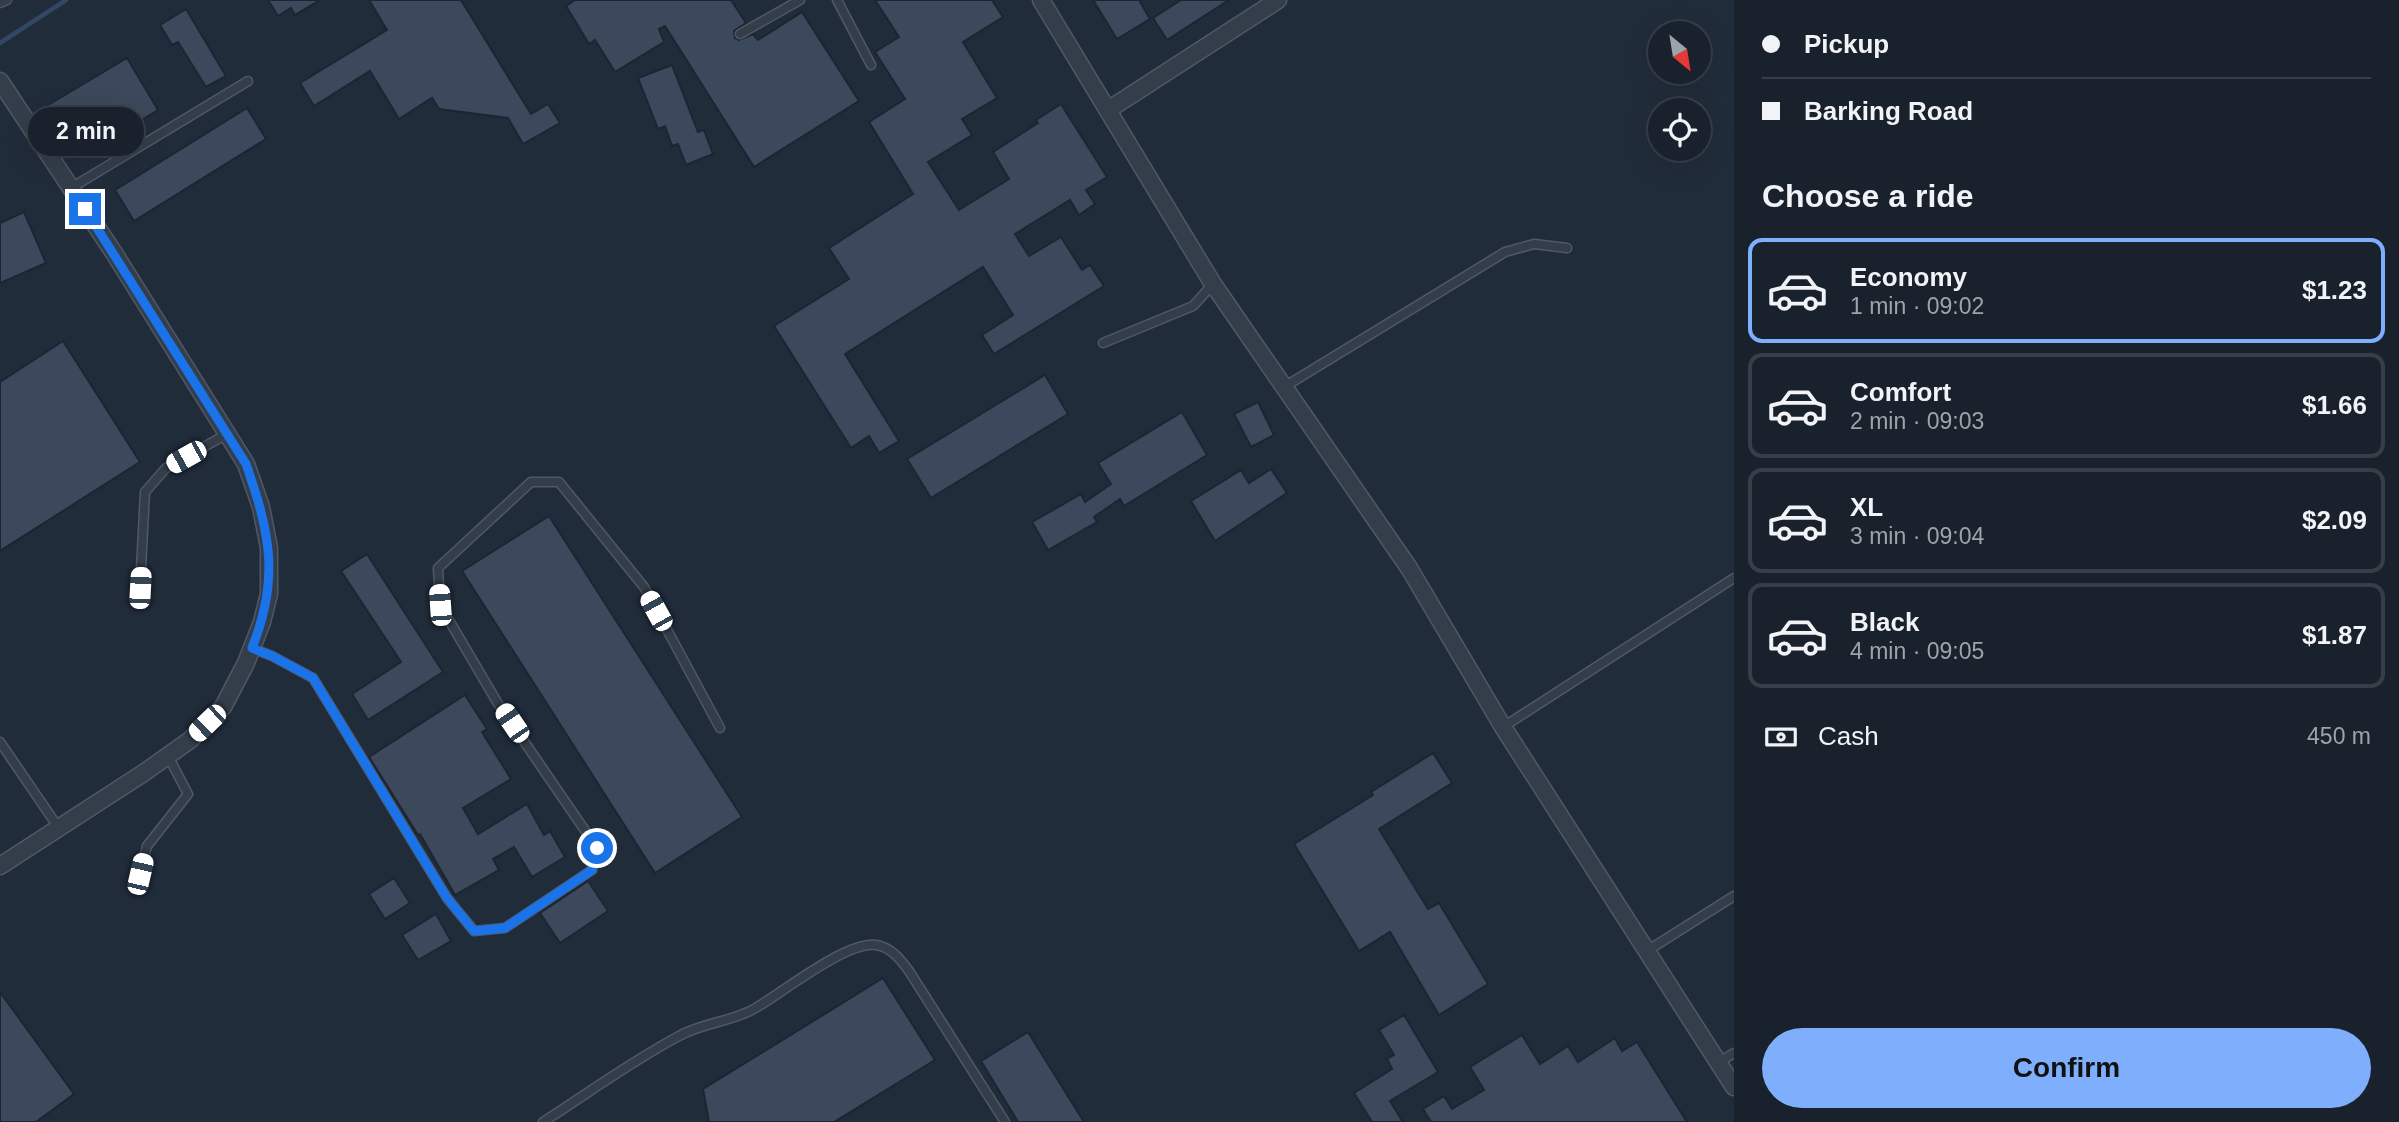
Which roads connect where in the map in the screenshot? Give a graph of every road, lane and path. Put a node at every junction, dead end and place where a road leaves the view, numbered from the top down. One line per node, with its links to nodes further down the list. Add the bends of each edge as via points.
1 (7, 0): 6 (lane)
2 (800, 0): 7 (lane)
3 (837, 0): 8 (lane)
4 (1041, 0): 11 (street)
5 (1278, 0): 11 (street)
6 (0, 3)
7 (740, 34)
8 (871, 65)
9 (0, 81): 12 (street)
10 (248, 81): 12 (lane)
11 (1108, 110): 14 (street)
12 (71, 188): 17 (street)
13 (1567, 248): 16 (lane, via 1534,244 1506,252)
14 (1213, 284): 15 (lane, via 1193,306); 16 (street)
15 (1103, 343)
16 (1284, 387): 22 (street, via 1409,568)
17 (227, 433): 19 (lane, via 166,468 145,492); 20 (street, via 246,464 269,548 269,594)
18 (1734, 578): 22 (lane)
19 (140, 588)
20 (252, 648): 21 (lane, via 313,678 447,898 474,931 505,928 592,870 597,848 497,702 440,605 438,568 531,482 559,482 644,587); 24 (street, via 223,707)
21 (720, 727)
22 (1503, 727): 29 (street)
23 (0, 742): 25 (lane)
24 (168, 756): 25 (street); 27 (lane, via 188,794 147,846)
25 (58, 827): 26 (street)
26 (0, 866)
27 (140, 874)
28 (1734, 896): 29 (lane)
29 (1647, 951): 31 (street)
30 (1734, 1053): 31 (lane)
31 (1718, 1062): 32 (street)
32 (1734, 1087)
33 (543, 1122): 34 (lane, via 680,1035 739,1016 842,954 876,945 899,958 909,971)
34 (1005, 1122)

